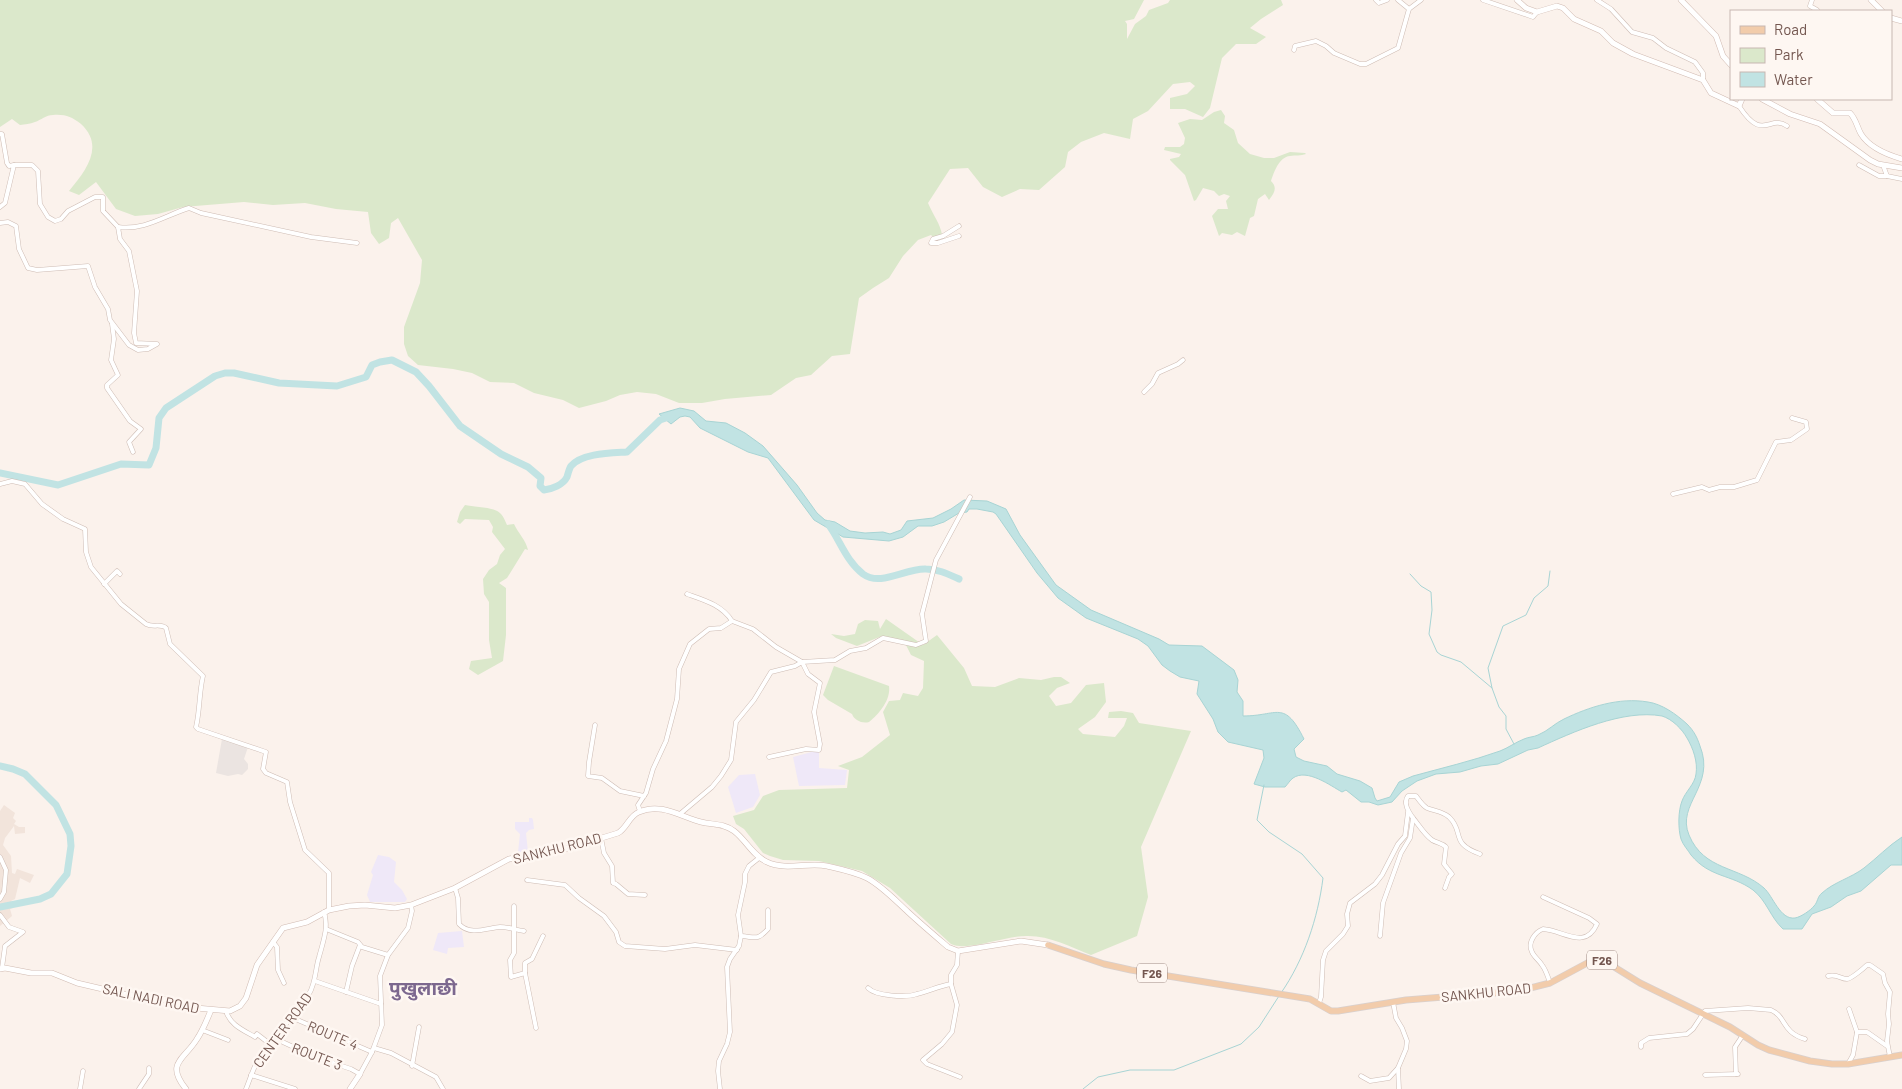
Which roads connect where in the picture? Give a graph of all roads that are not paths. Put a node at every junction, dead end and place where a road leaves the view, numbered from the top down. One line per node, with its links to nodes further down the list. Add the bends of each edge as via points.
1 (1376, 0): 2 (street, via 1379,3)
2 (1387, 0)
3 (1398, 0): 11 (street)
4 (1422, 0): 11 (street)
5 (1483, 0): 14 (street, via 1533,17)
6 (1517, 0): 14 (main road)
7 (1597, 0): 17 (street, via 1612,9 1632,32 1653,38 1695,62 1703,73)
8 (1681, 0): 16 (main road, via 1716,36)
9 (1812, 0): 12 (street, via 1810,6)
10 (1871, 0): 13 (main road)
11 (1409, 10): 15 (street, via 1398,48 1366,64 1354,63 1316,41 1295,46)
12 (1817, 10)
13 (1881, 10)
14 (1537, 12): 17 (main road, via 1557,6 1563,8 1574,19 1601,31 1613,43 1633,54)
15 (1294, 50)
16 (1730, 64)
17 (1703, 80): 21 (main road, via 1711,92)
18 (1742, 100): 21 (main road)
19 (1764, 100): 27 (main road, via 1790,114 1820,124 1870,160)
20 (1817, 100): 24 (main road, via 1833,113 1850,113 1866,140 1889,155)
21 (1739, 106): 22 (street, via 1746,117 1758,126 1777,123)
22 (1787, 126)
23 (0, 134): 25 (street, via 8,166)
24 (1902, 159)
25 (14, 165): 31 (street, via 5,203); 33 (street, via 32,165 38,171 40,204 48,217 55,221 61,219 68,211 94,197 103,196 103,211)
26 (1859, 165): 29 (street, via 1879,176)
27 (1883, 165): 28 (main road); 29 (street)
28 (1902, 168)
29 (1887, 176): 30 (street)
30 (1902, 179)
31 (0, 207)
32 (0, 223): 37 (street, via 16,226 18,249 28,268 88,266)
33 (118, 226): 36 (street, via 126,228 149,224 189,208 311,237); 37 (street, via 120,239 129,251 137,291 136,343 157,344 138,350 129,345)
34 (960, 226): 35 (street, via 931,243)
35 (959, 236)
36 (357, 244)
37 (112, 324): 41 (street, via 111,360 118,374 107,388 130,421 141,429 129,442)
38 (1183, 360): 39 (street, via 1158,373)
39 (1144, 392)
40 (1792, 418): 43 (street, via 1806,422 1807,429 1791,440 1776,442 1757,480)
41 (133, 452)
42 (0, 484): 46 (street, via 12,481 25,484 42,504 63,519 85,528 86,552 91,567)
43 (1673, 494)
44 (970, 497): 49 (street, via 934,566 922,614 927,638 925,643 909,645 883,638 835,660)
45 (120, 574): 46 (street, via 117,571)
46 (104, 584): 70 (street, CENTER ROAD, via 125,608 146,624 166,628 170,644 203,676 196,727 266,752 263,769 287,782 305,850 328,870)
47 (687, 594): 48 (street, via 714,605)
48 (732, 621): 49 (street, via 753,628); 52 (street, via 721,628 709,629 690,644 679,669 677,699 666,740)
49 (802, 662): 51 (street, via 808,674 820,683 814,712 819,750 806,749); 55 (street, via 769,674 736,722 731,760 721,776)
50 (595, 724): 52 (street, via 588,776 602,778 620,792)
51 (769, 757)
52 (644, 796): 53 (street, via 638,805)
53 (640, 811): 55 (main road, via 661,809); 57 (main road, SANKHU ROAD, via 621,831)
54 (1408, 812): 56 (street); 58 (street, via 1406,797 1416,796 1427,808 1449,817 1463,846); 94 (street, via 1405,836 1382,875 1350,903 1348,926 1326,951 1322,960)
55 (680, 814): 60 (main road, via 728,828 739,835)
56 (1413, 818): 63 (street, via 1434,841 1446,847 1444,864 1452,874); 77 (street, via 1410,838 1401,853 1383,903)
57 (601, 838): 62 (main road, SANKHU ROAD, via 509,860); 64 (street, via 604,853 612,866 613,883 628,894)
58 (1480, 854)
59 (0, 857): 66 (street, via 6,870)
60 (759, 858): 76 (street, via 746,874 738,915); 82 (main road, via 776,865 825,866 867,879 948,947)
61 (527, 880): 81 (street, via 565,885 604,916 619,942 625,946 665,949 695,945)
62 (455, 888): 67 (main road, SANKHU ROAD); 73 (street, via 461,926 487,931 500,927)
63 (1445, 888)
64 (645, 895)
65 (1543, 896): 89 (street, via 1597,924 1589,937 1579,938 1543,929 1532,939 1532,952 1544,966)
66 (0, 899)
67 (411, 905): 70 (main road, SANKHU ROAD, via 395,908 349,906); 83 (street, via 408,928)
68 (514, 906): 73 (street)
69 (768, 910): 76 (street, via 768,929 761,937)
70 (326, 911): 72 (street, CENTER ROAD); 78 (main road, via 307,922 283,928)
71 (0, 915): 84 (street, via 9,927 23,932 5,946)
72 (326, 929): 79 (street); 87 (street, CENTER ROAD)
73 (514, 930): 74 (street); 85 (street, via 514,953 510,960 512,977)
74 (524, 931)
75 (543, 936): 85 (street, via 532,959 525,962)
76 (741, 936): 81 (street)
77 (1380, 936)
78 (273, 942): 88 (street, via 277,946 278,970); 98 (main road, via 257,965 243,1002)
79 (360, 945): 83 (street); 92 (street)
80 (1048, 945): 82 (main road, F26, via 1021,941); 94 (main road, SANKHU ROAD / F26, via 1131,970 1289,995)
81 (737, 950): 132 (street, via 727,968 730,1032 718,1071)
82 (958, 951): 90 (street)
83 (388, 955): 95 (street, via 380,976)
84 (1, 969): 97 (main road, SALI NADI ROAD, via 52,973 77,983 124,994 156,997)
85 (525, 973): 102 (street)
86 (1828, 976): 110 (street, via 1835,974 1850,978 1867,965 1883,974 1890,992)
87 (315, 981): 92 (street); 100 (street, CENTER ROAD)
88 (284, 983)
89 (1550, 983): 93 (main road, SANKHU ROAD / F26, via 1519,991); 99 (main road, SANKHU ROAD / F26, via 1592,961 1603,960)
90 (951, 984): 91 (street, via 914,995 879,993); 124 (street, via 957,1005 952,1032 923,1060)
91 (868, 988)
92 (346, 992): 95 (street)
93 (1393, 1002): 94 (main road, SANKHU ROAD / F26, via 1334,1011); 118 (street, via 1407,1041)
94 (1319, 1003)
95 (381, 1004): 112 (street, via 382,1025)
96 (1848, 1009): 104 (street)
97 (211, 1010): 98 (main road); 103 (main road, SALI NADI ROAD)
98 (226, 1011): 109 (street, via 228,1019 235,1025 255,1038 257,1034)
99 (1702, 1014): 105 (main road, SANKHU ROAD / F26); 107 (street, via 1716,1009 1771,1010 1777,1013 1789,1032); 111 (street, via 1687,1034 1649,1038 1643,1040)
100 (293, 1018): 106 (street, CENTER ROAD); 112 (street, ROUTE 4)
101 (419, 1027): 116 (street)
102 (536, 1028)
103 (202, 1030): 108 (street); 127 (main road, SALI NADI ROAD, via 177,1065 177,1076)
104 (1857, 1032): 110 (street, via 1867,1032); 115 (street)
105 (1743, 1035): 115 (main road, SANKHU ROAD / F26, via 1769,1050 1816,1062); 121 (street, via 1735,1048 1738,1074)
106 (274, 1038): 109 (street, CENTER ROAD); 120 (street, ROUTE 3)
107 (1804, 1039)
108 (228, 1040)
109 (270, 1044): 122 (street, CENTER ROAD, via 257,1060)
110 (1888, 1046): 114 (street)
111 (1641, 1047)
112 (373, 1050): 116 (street, ROUTE 4, via 391,1053); 120 (street)
113 (1902, 1055): 114 (main road, SANKHU ROAD / F26)
114 (1890, 1057): 115 (main road, SANKHU ROAD / F26)
115 (1848, 1064)
116 (412, 1066): 131 (street, ROUTE 4, via 436,1077)
117 (149, 1068): 126 (street, via 149,1074)
118 (1398, 1068): 123 (street, via 1389,1078 1370,1081); 133 (street)
119 (83, 1071): 125 (street)
120 (360, 1074): 130 (main road)
121 (1705, 1074)
122 (251, 1075): 128 (street, CENTER ROAD); 129 (street)
123 (1361, 1076)
124 (960, 1077)
125 (80, 1089)
126 (139, 1089)
127 (186, 1089)
128 (246, 1089)
129 (295, 1089)
130 (350, 1089)
131 (443, 1089)
132 (720, 1089)
133 (1398, 1089)

